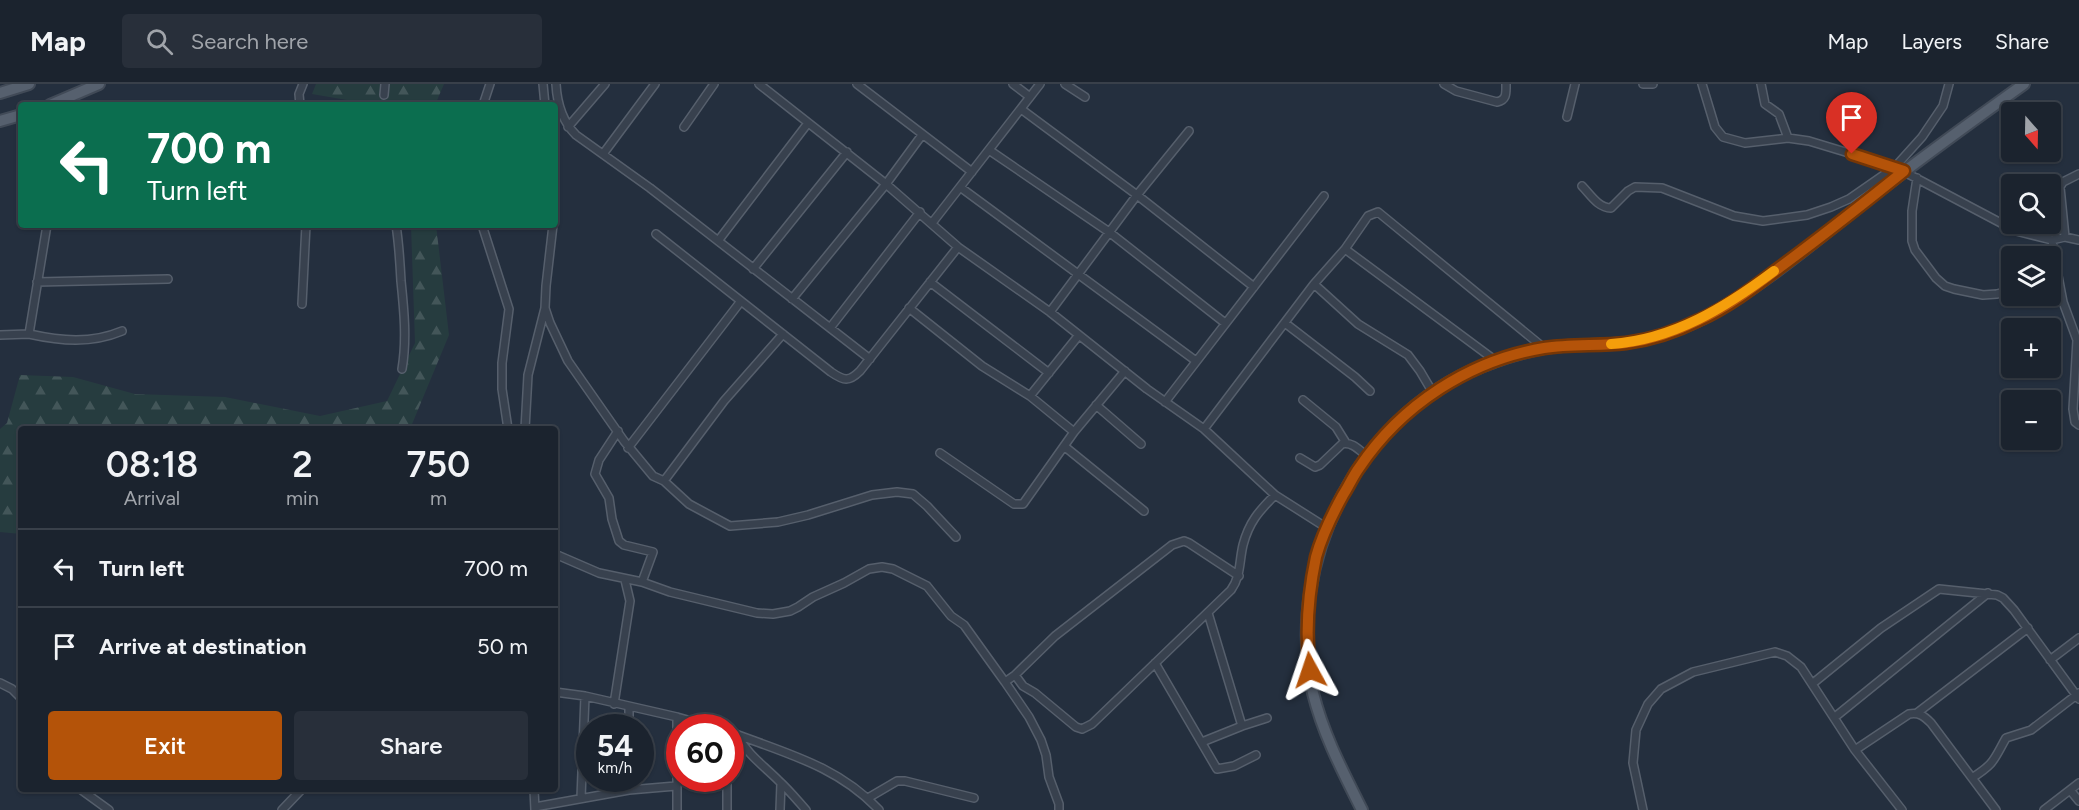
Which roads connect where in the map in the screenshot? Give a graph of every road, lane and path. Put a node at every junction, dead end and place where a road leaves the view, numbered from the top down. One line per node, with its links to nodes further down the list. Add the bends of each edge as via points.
1 (29, 84): 25 (main road)
2 (99, 84): 29 (main road)
3 (303, 84): 30 (street)
4 (385, 84): 26 (street)
5 (490, 84): 31 (street)
6 (543, 84): 32 (street)
7 (556, 84): 39 (street)
8 (604, 84): 39 (street)
9 (655, 84): 45 (street)
10 (714, 84): 38 (street)
11 (759, 84): 37 (street)
12 (857, 84): 41 (street)
13 (1013, 84): 28 (street)
14 (1040, 84): 28 (street)
15 (1065, 84): 27 (street)
16 (1444, 84): 17 (street, via 1497,102 1505,98)
17 (1506, 84)
18 (1575, 84): 35 (street)
19 (1643, 84): 20 (street)
20 (1653, 84)
21 (1702, 84): 42 (street, via 1715,127 1724,137 1746,143)
22 (1761, 84): 42 (street, via 1765,104 1779,114)
23 (1949, 84): 46 (street, via 1943,106)
24 (2024, 84): 46 (main road)
25 (0, 93)
26 (384, 95)
27 (1085, 97)
28 (1030, 98): 33 (street)
29 (70, 101)
30 (300, 102)
31 (484, 102)
32 (544, 102)
33 (1021, 109): 43 (street); 53 (street)
34 (18, 116): 36 (main road)
35 (1567, 117)
36 (0, 121)
37 (808, 123): 44 (street); 67 (street)
38 (684, 126)
39 (568, 127): 45 (street)
40 (1189, 131): 53 (street)
41 (922, 135): 47 (street); 50 (street)
42 (1788, 138): 46 (street)
43 (989, 150): 47 (street); 62 (street)
44 (847, 152): 50 (street); 71 (street)
45 (603, 154): 67 (street)
46 (1900, 169): 49 (street); 51 (street, via 1831,207 1763,221 1734,216 1662,188 1635,187 1607,208); 94 (main road, via 1756,285 1699,320 1627,343)
47 (972, 172): 52 (street)
48 (2079, 174): 64 (street, via 2060,187)
49 (1917, 178): 65 (street, via 2016,231); 78 (street, via 1912,211 1915,250 1945,286 1983,295)
50 (886, 184): 55 (street); 80 (street)
51 (1582, 186)
52 (960, 187): 56 (street); 72 (street)
53 (1137, 195): 62 (street); 77 (street)
54 (1324, 196): 77 (street)
55 (921, 212): 56 (street); 88 (street)
56 (932, 223): 69 (street)
57 (47, 228): 74 (street)
58 (306, 228): 82 (street)
59 (397, 228): 98 (street, via 404,311)
60 (483, 228): 108 (street, via 508,309 502,363)
61 (553, 228): 83 (street)
62 (1109, 232): 72 (street); 87 (street)
63 (656, 234): 81 (street)
64 (2065, 237): 65 (street); 66 (street)
65 (2052, 240): 68 (street)
66 (2079, 240)
67 (718, 241): 71 (street)
68 (2052, 246)
69 (958, 247): 75 (street); 85 (street)
70 (1345, 249): 76 (street); 94 (street, via 1368,216 1378,212); 97 (street)
71 (753, 268): 80 (street)
72 (1078, 272): 85 (street); 96 (street)
73 (168, 279): 74 (street)
74 (38, 282): 90 (street)
75 (930, 282): 84 (street); 100 (street)
76 (1314, 284): 86 (street); 102 (street, via 1358,324 1408,356)
77 (1254, 286): 87 (street)
78 (2001, 293)
79 (2061, 296): 107 (street, via 2077,339 2073,409)
80 (792, 299): 88 (street)
81 (741, 301): 91 (street); 116 (street)
82 (302, 304)
83 (545, 308): 109 (street, via 528,375); 111 (street, via 568,361)
84 (909, 308): 95 (street); 103 (street, via 982,366)
85 (1050, 312): 93 (street)
86 (1285, 323): 101 (street); 110 (street)
87 (1225, 324): 96 (street)
88 (830, 328): 95 (street)
89 (122, 331): 90 (street, via 82,341)
90 (29, 334): 92 (street)
91 (783, 334): 95 (street, via 843,380 853,378); 120 (street, via 724,401)
92 (0, 335)
93 (1079, 335): 99 (street); 100 (street)
94 (1544, 348): 97 (main road)
95 (870, 359)
96 (1196, 361): 105 (street)
97 (1496, 361): 102 (main road, via 1467,372)
98 (402, 369)
99 (1125, 371): 105 (street); 106 (street)
100 (1049, 373): 103 (street)
101 (1370, 390)
102 (1433, 393): 118 (main road, via 1388,432)
103 (1030, 396): 112 (street)
104 (1303, 400): 113 (street, via 1336,427)
105 (1165, 402): 110 (street)
106 (1096, 405): 112 (street); 114 (street)
107 (2079, 425)
108 (508, 426)
109 (525, 426)
110 (1204, 429): 121 (street)
111 (618, 431): 116 (street); 128 (street, via 599,460 595,474 609,498 619,541 653,552)
112 (1074, 432): 115 (street)
113 (1346, 443): 118 (street); 119 (street, via 1315,467)
114 (1141, 444)
115 (1064, 446): 117 (street, via 1019,505); 122 (street)
116 (628, 448): 120 (street, via 653,476)
117 (940, 453)
118 (1368, 457): 123 (main road)
119 (1300, 458)
120 (664, 482): 124 (street, via 689,504 730,526 778,522 872,495 913,494)
121 (1275, 495): 123 (street); 126 (street, via 1254,516 1243,547)
122 (1144, 511)
123 (1327, 528): 179 (main road, via 1309,597 1307,648 1313,692 1323,725)
124 (956, 537)
125 (558, 555): 127 (street)
126 (1239, 576): 130 (street, via 1232,590); 135 (street, via 1189,543 1172,545 1055,636)
127 (625, 580): 128 (street); 143 (street, via 630,602)
128 (642, 582): 136 (street, via 721,605 773,614 790,611 868,569 893,568 927,586 951,616 964,625)
129 (1988, 593): 131 (street, via 2003,598); 138 (street, via 1945,588 1932,592); 148 (street)
130 (1208, 613): 134 (street); 150 (street)
131 (2028, 628): 133 (street); 145 (street)
132 (2079, 638): 133 (street)
133 (2050, 660): 142 (street)
134 (1155, 663): 135 (street, via 1082,729 1023,686); 152 (street)
135 (1015, 675): 136 (street)
136 (1005, 681): 178 (street, via 1041,740)
137 (0, 683): 140 (street)
138 (1812, 684): 148 (street); 180 (street, via 1801,667 1775,652 1693,672 1661,688 1636,730 1633,763)
139 (558, 692): 141 (street)
140 (18, 695)
141 (585, 696): 143 (street); 166 (street)
142 (2078, 696): 156 (street, via 2031,730 2006,738 1996,759)
143 (614, 704): 144 (street)
144 (629, 708): 146 (street); 147 (street)
145 (1917, 713): 154 (street, via 1909,714); 156 (street, via 1931,723)
146 (629, 714)
147 (666, 715)
148 (1835, 717): 154 (street)
149 (1267, 718): 150 (street)
150 (1242, 726): 152 (street)
151 (744, 738): 167 (street, via 817,764)
152 (1202, 742): 155 (street, via 1219,770)
153 (744, 748): 157 (street)
154 (1856, 750): 181 (street)
155 (1256, 755)
156 (1972, 778): 182 (street)
157 (781, 783): 175 (street); 176 (street)
158 (2079, 783): 159 (street)
159 (2070, 790): 169 (street); 183 (street)
160 (84, 792): 171 (street)
161 (299, 792): 172 (street)
162 (534, 792): 170 (street)
163 (617, 792): 166 (street)
164 (676, 792): 173 (street)
165 (727, 792): 174 (street)
166 (581, 798): 170 (street)
167 (868, 798): 168 (street, via 897,781); 177 (street)
168 (974, 798)
169 (2079, 801)
170 (535, 809)
171 (109, 810)
172 (282, 810)
173 (677, 810)
174 (727, 810)
175 (780, 810)
176 (806, 810)
177 (879, 810)
178 (1059, 810)
179 (1362, 810)
180 (1643, 810)
181 (1902, 810)
182 (1996, 810)
183 (2044, 810)

